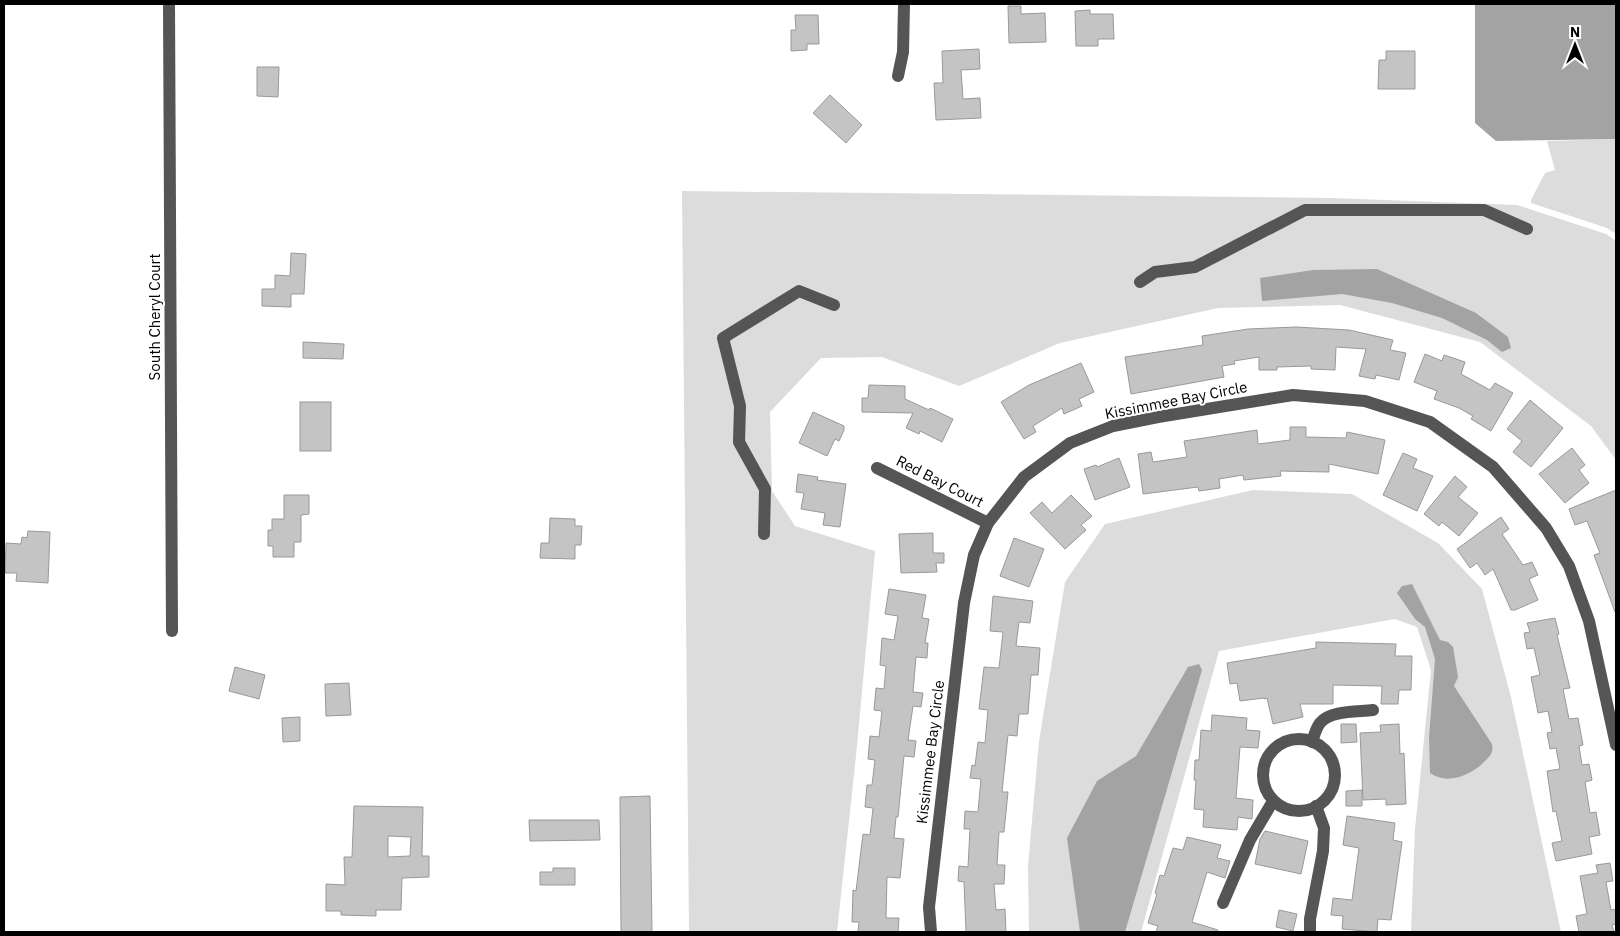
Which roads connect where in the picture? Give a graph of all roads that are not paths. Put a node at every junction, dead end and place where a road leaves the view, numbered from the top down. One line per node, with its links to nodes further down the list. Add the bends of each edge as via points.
1 (169, 4): 10 (street, South Cheryl Court)
2 (904, 4): 3 (street, via 903,52)
3 (898, 76)
4 (1527, 229): 5 (street, via 1484,210 1305,210 1195,267 1155,272)
5 (1140, 282)
6 (834, 305): 9 (street, via 799,291 723,338 740,406 739,442 765,489)
7 (877, 468): 8 (street, Red Bay Court)
8 (988, 523): 13 (street, Kissimmee Bay Circle, via 1024,477 1070,443 1113,426 1293,394 1365,402 1430,422 1493,467 1546,528 1564,558 1590,621); 17 (street, Kissimmee Bay Circle, via 974,555 964,603 929,907)
9 (764, 534)
10 (172, 631)
11 (1373, 710): 12 (street, via 1336,714 1325,719)
12 (1312, 742): 14 (street, via 1288,740 1268,755 1263,766 1263,779); 15 (street, via 1322,747 1334,767 1332,789)
13 (1616, 745)
14 (1273, 801): 15 (street, via 1294,810); 16 (street, via 1250,840)
15 (1316, 806): 18 (street, via 1324,828 1323,851)
16 (1223, 903)
17 (931, 932)
18 (1310, 932)

